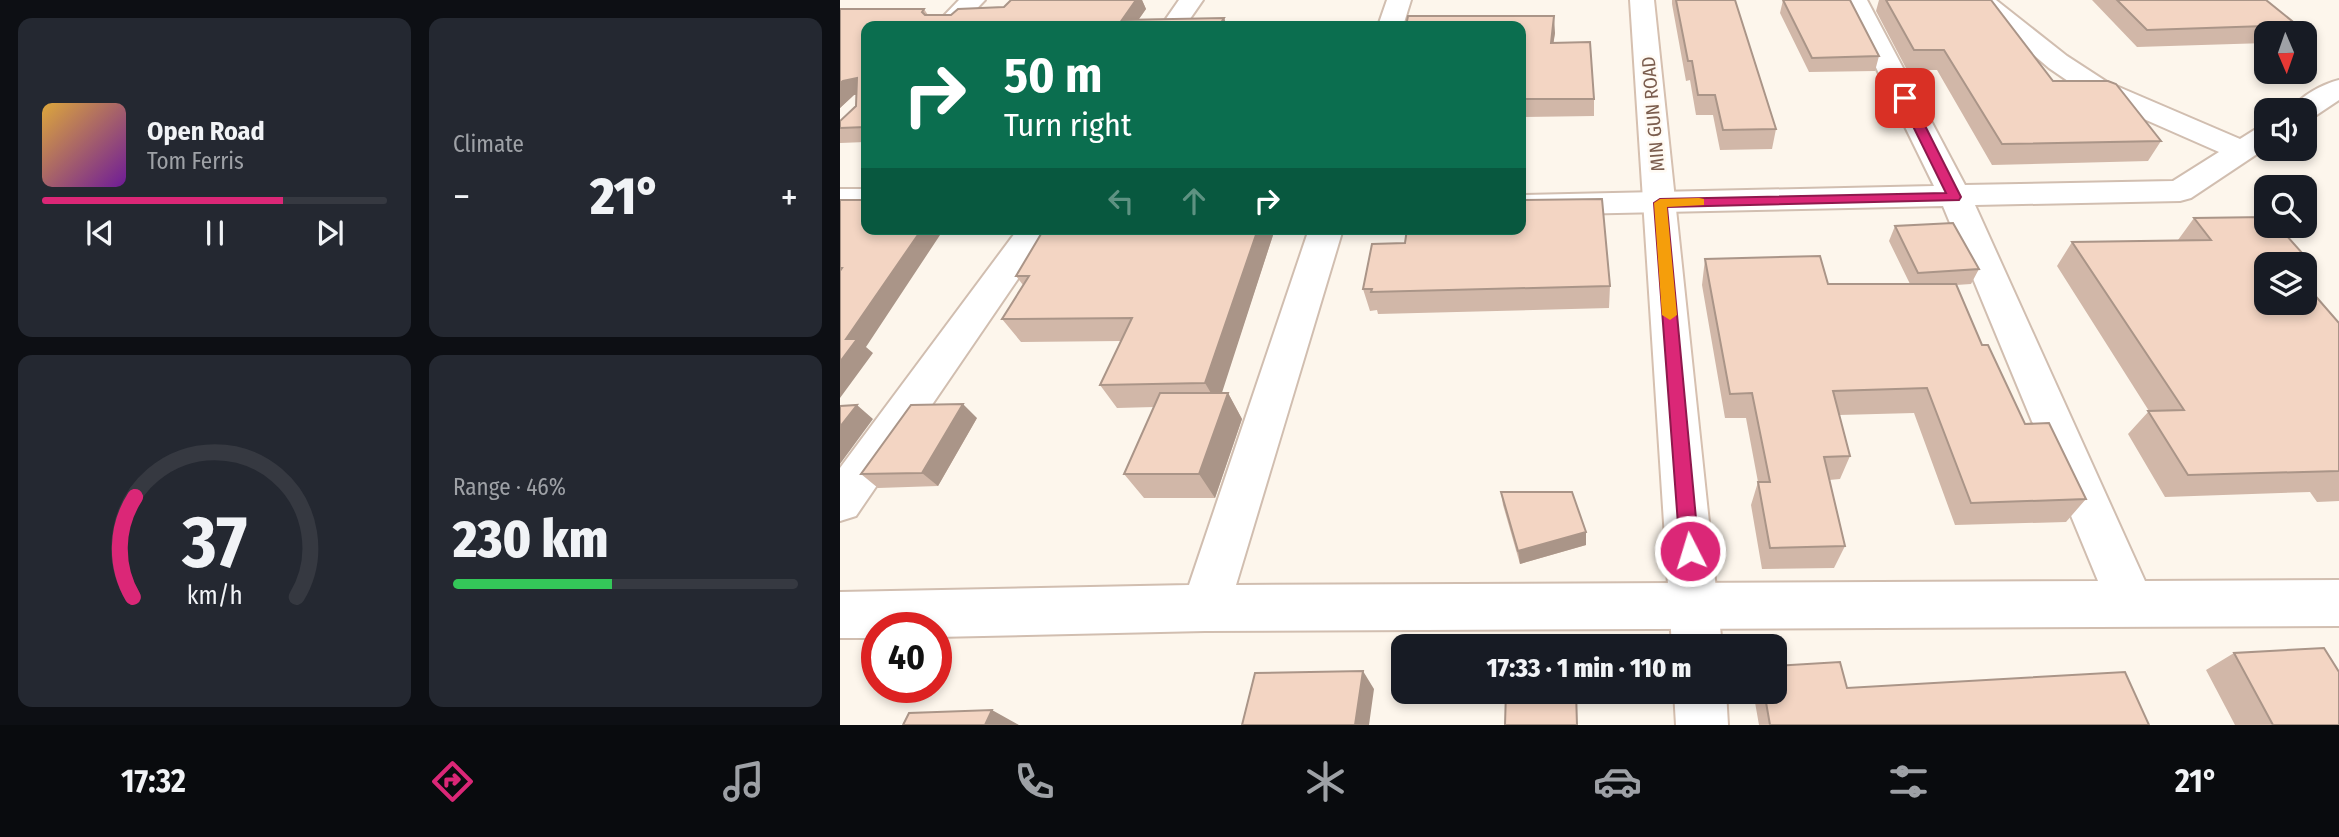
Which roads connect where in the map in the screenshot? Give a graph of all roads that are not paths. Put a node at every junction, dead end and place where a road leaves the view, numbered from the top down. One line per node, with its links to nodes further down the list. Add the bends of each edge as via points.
1 (973, 0): 7 (street)
2 (1191, 0): 8 (street)
3 (1399, 0): 9 (street)
4 (1642, 0): 17 (street, MIN GUN ROAD)
5 (1855, 0): 14 (street)
6 (1981, 0): 12 (street, via 2096,88)
7 (951, 21)
8 (1176, 21)
9 (1393, 21)
10 (2339, 88): 11 (street)
11 (2317, 102)
12 (2254, 143)
13 (2254, 144): 14 (street, via 2180,191)
14 (1955, 197): 17 (street); 22 (street)
15 (840, 199): 16 (street)
16 (861, 199)
17 (1660, 203): 18 (street); 26 (street, MIN GUN ROAD)
18 (1526, 205)
19 (1032, 235): 21 (street)
20 (1324, 235): 24 (street)
21 (840, 502)
22 (2131, 603): 23 (street); 26 (street)
23 (2339, 603)
24 (1205, 608): 25 (street); 26 (street)
25 (840, 615)
26 (1696, 625)
27 (1701, 704): 28 (street)
28 (1702, 725)

